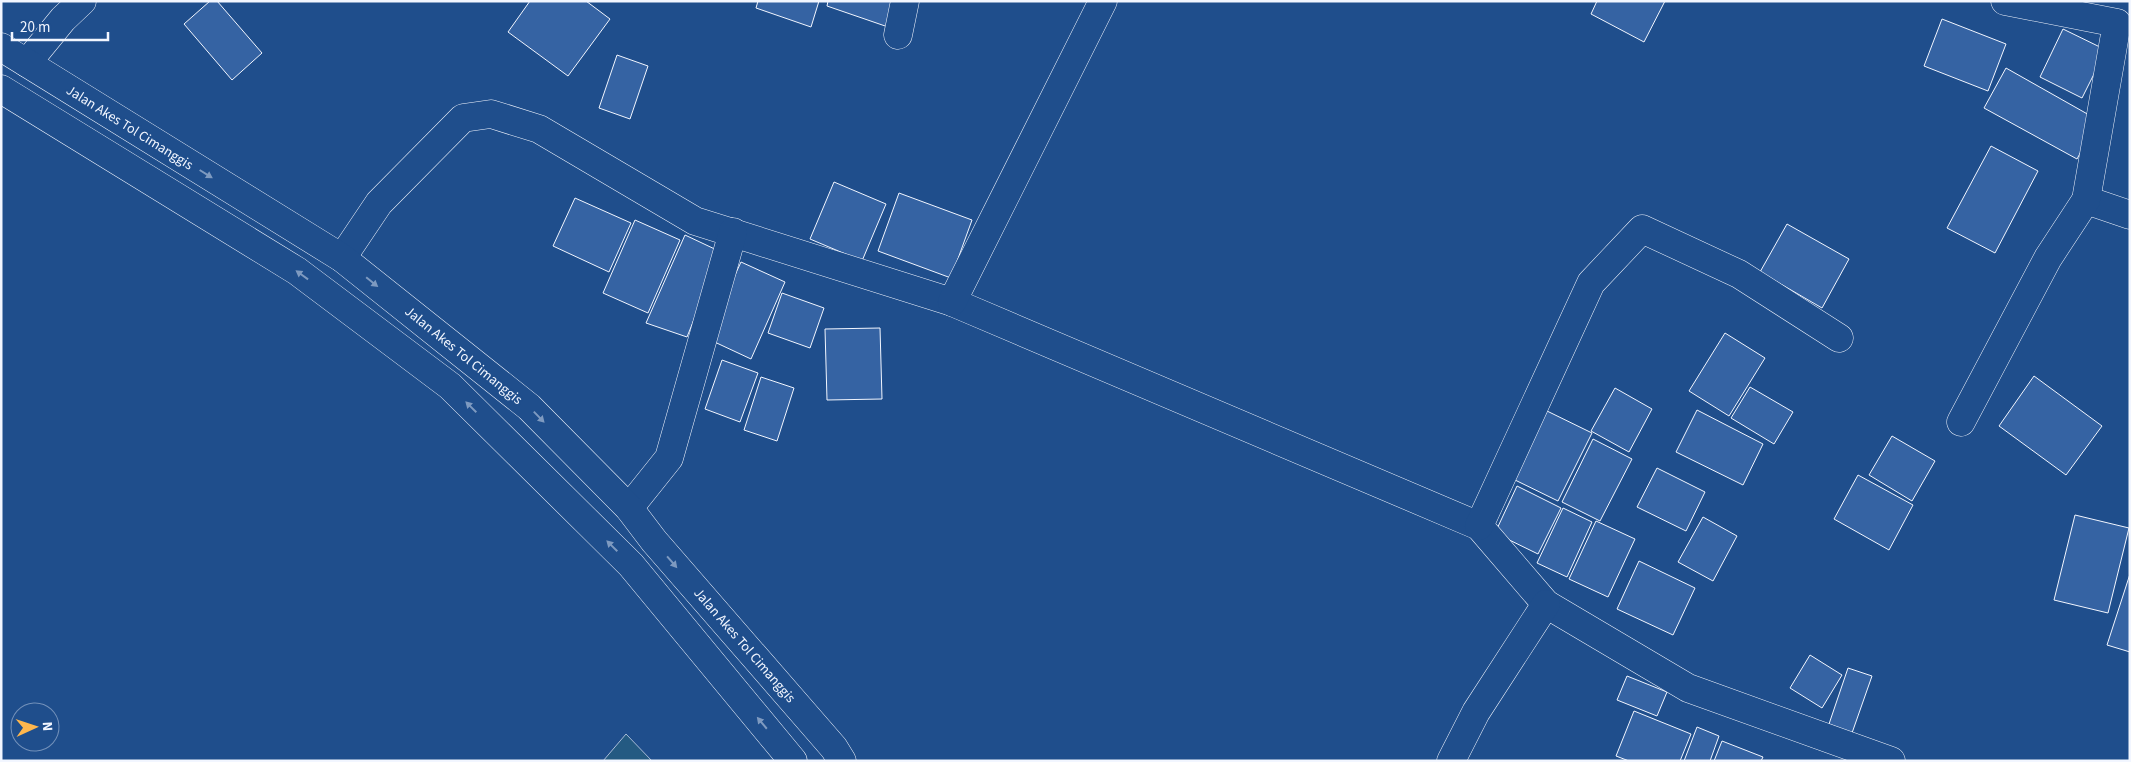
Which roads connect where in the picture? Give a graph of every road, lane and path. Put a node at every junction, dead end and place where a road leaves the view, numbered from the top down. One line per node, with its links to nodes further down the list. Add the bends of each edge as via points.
1 (82, 1): 8 (street)
2 (905, 1): 6 (street)
3 (1103, 1): 14 (street)
4 (2004, 1): 5 (street)
5 (2120, 12): 10 (street)
6 (898, 35)
7 (1, 47): 8 (street, Jalan Akes Tol Cimanggis)
8 (27, 63): 13 (street, Jalan Akes Tol Cimanggis, one-way to 13)
9 (1, 89): 20 (street, one-way to 9, via 450,386 297,271)
10 (2086, 200): 11 (street); 16 (street, via 2048,258)
11 (2130, 215)
12 (733, 232): 13 (street, via 695,221 539,130 491,114 463,118 378,203); 14 (street); 17 (street, via 669,458)
13 (342, 258): 17 (street, Jalan Akes Tol Cimanggis, one-way to 17, via 529,407)
14 (952, 302): 18 (street)
15 (1839, 338): 18 (street, via 1739,274 1642,229 1591,283)
16 (1961, 422)
17 (628, 508): 19 (street, Jalan Akes Tol Cimanggis)
18 (1479, 526): 21 (street)
19 (654, 541): 20 (street); 23 (street, Jalan Akes Tol Cimanggis, one-way to 23)
20 (631, 565): 22 (street, one-way to 20)
21 (1546, 604): 24 (street, via 1476,712); 25 (street, via 1688,688)
22 (793, 761)
23 (842, 761)
24 (1452, 761)
25 (1891, 761)

